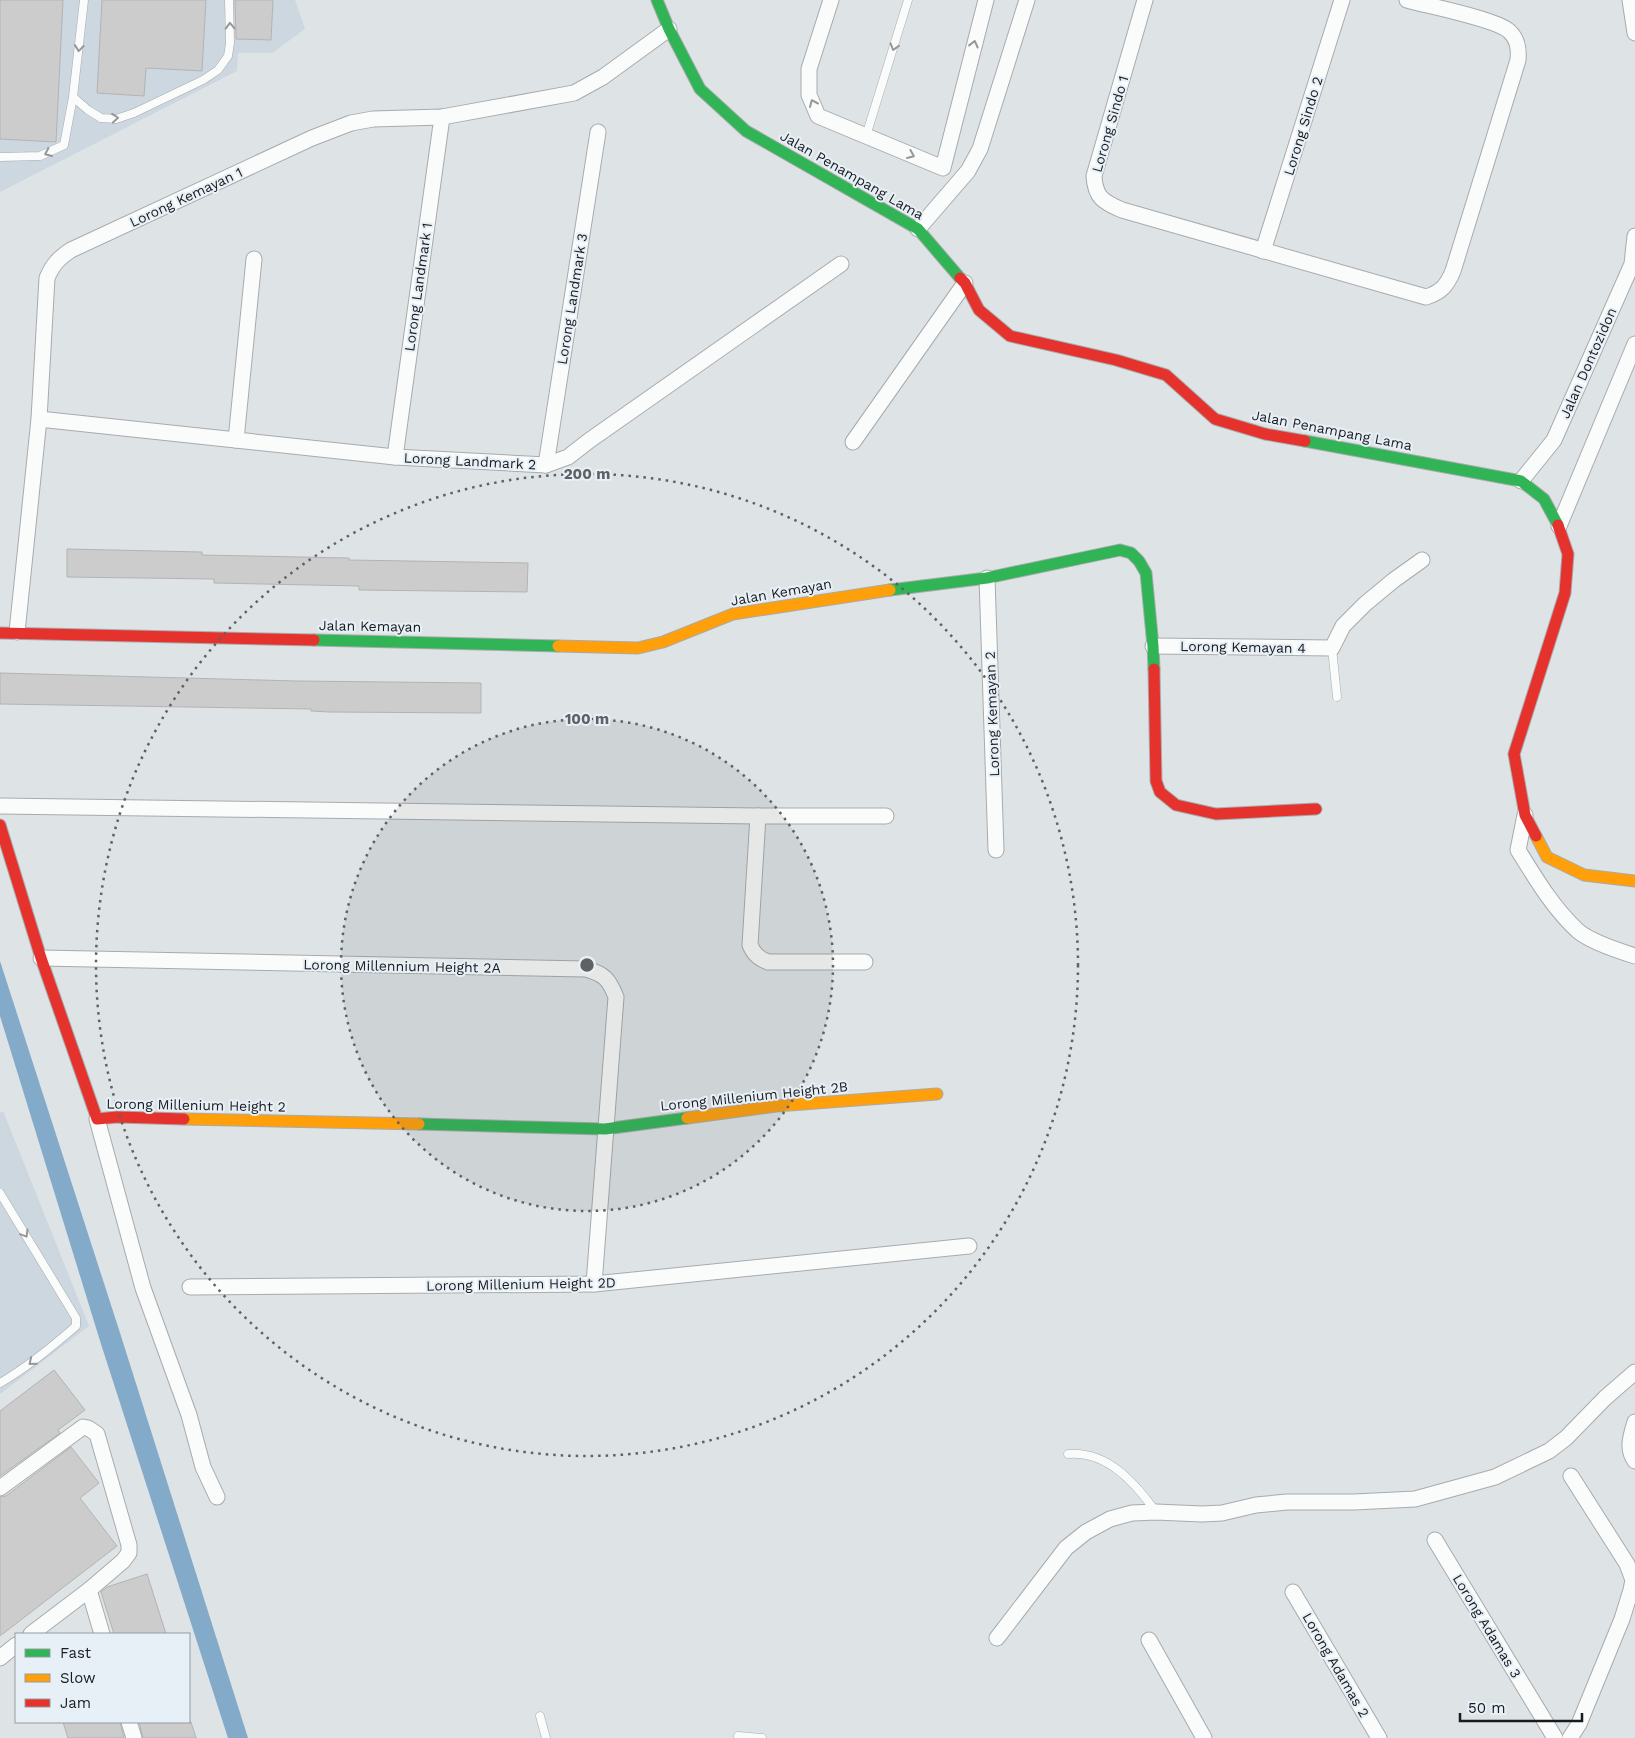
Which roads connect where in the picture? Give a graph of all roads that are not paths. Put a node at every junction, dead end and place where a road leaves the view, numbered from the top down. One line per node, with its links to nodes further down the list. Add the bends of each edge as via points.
1 (84, 0): 14 (lane, one-way to 14)
2 (229, 0): 14 (lane, one-way to 2, via 101,118 116,119 203,80 218,70 228,56)
3 (657, 0): 12 (street, Jalan Penampang Lama)
4 (831, 0): 17 (street, one-way to 4, via 818,116 809,95 809,69)
5 (908, 0): 17 (lane, one-way to 17)
6 (986, 0): 17 (street, one-way to 6, via 943,168)
7 (1027, 0): 19 (street, via 980,149 968,171)
8 (1145, 0): 21 (street, Lorong Sindo 1, via 1094,176 1095,189 1108,204 1122,210)
9 (1342, 0): 21 (street, Lorong Sindo 2)
10 (1407, 0): 21 (street, Lorong Sindo 1, via 1500,25 1518,43 1515,69 1448,282 1443,289 1426,297)
11 (1630, 0): 13 (street)
12 (669, 29): 15 (street, Lorong Kemayan 1, via 603,77 574,93); 19 (street, Jalan Penampang Lama, via 700,89 746,131)
13 (1635, 33)
14 (74, 97): 18 (lane, one-way to 18, via 64,146 40,156)
15 (442, 116): 26 (street, Lorong Kemayan 1, via 351,123 286,150 59,258 47,278); 29 (street, Lorong Landmark 1)
16 (598, 132): 30 (street, Lorong Landmark 3)
17 (866, 136)
18 (0, 157)
19 (918, 229): 24 (street, Jalan Penampang Lama)
20 (1635, 236): 31 (street, Jalan Dontozidon, via 1632,264 1554,440)
21 (1264, 251)
22 (254, 259): 27 (street)
23 (841, 264): 30 (street, Lorong Landmark 2, via 568,458)
24 (964, 283): 28 (street); 31 (street, Jalan Penampang Lama, via 979,310 1010,336 1166,375 1215,419 1266,434)
25 (1635, 344): 32 (street)
26 (39, 419): 27 (street, Lorong Landmark 2); 35 (street, Lorong Kemayan 1)
27 (236, 440): 29 (street, Lorong Landmark 2)
28 (852, 442)
29 (395, 457): 30 (street, Lorong Landmark 2)
30 (546, 465)
31 (1521, 481): 32 (street, Jalan Penampang Lama, via 1544,499)
32 (1559, 526): 42 (street, Jalan Penampang Lama, via 1568,554 1565,593 1514,754)
33 (1422, 560): 38 (street, via 1365,604 1343,626)
34 (987, 578): 35 (street, Jalan Kemayan, via 733,614 663,642 638,648); 37 (street, Jalan Kemayan, via 1120,550 1131,553 1146,573); 46 (street, Lorong Kemayan 2)
35 (17, 632): 36 (street, Jalan Kemayan)
36 (0, 633)
37 (1153, 646): 38 (street, Lorong Kemayan 4); 41 (street, Jalan Kemayan, via 1156,781 1160,792 1176,805 1216,814)
38 (1332, 648): 39 (lane)
39 (1337, 698)
40 (0, 806): 43 (street)
41 (1316, 809)
42 (1525, 815): 47 (street, Jalan Penampang Lama, via 1547,858 1584,875); 48 (street, via 1518,850 1547,897 1580,932)
43 (758, 816): 44 (street); 50 (street, via 750,945 753,952 768,962)
44 (886, 816)
45 (0, 825): 49 (street, Lorong Millenium Height 2)
46 (996, 850)
47 (1635, 881)
48 (1635, 956)
49 (41, 958): 52 (street, Lorong Millenium Height 2); 53 (street, Lorong Millennium Height 2A, via 598,972 612,986 616,997)
50 (864, 962)
51 (937, 1094): 53 (street, Lorong Millenium Height 2B, via 776,1106)
52 (97, 1119): 53 (street, Lorong Millenium Height 2); 65 (street, via 143,1288)
53 (605, 1129): 56 (street)
54 (0, 1193): 59 (lane, one-way to 59, via 76,1318 76,1326 60,1340 20,1372)
55 (969, 1246): 56 (street, Lorong Millenium Height 2D)
56 (594, 1284): 57 (street, Lorong Millenium Height 2D)
57 (190, 1288)
58 (1635, 1372): 66 (street, via 1549,1451 1494,1477 1415,1499 1287,1502 1222,1513)
59 (0, 1383)
60 (1635, 1422): 62 (street, via 1629,1440)
61 (1068, 1454): 66 (lane, via 1093,1456 1122,1472)
62 (1635, 1461)
63 (1571, 1476): 85 (street, via 1627,1564 1633,1580 1622,1619)
64 (0, 1488): 68 (street, via 83,1427 97,1434 129,1553)
65 (216, 1497)
66 (1156, 1512): 72 (street, via 1110,1519 1086,1532 1066,1548)
67 (1435, 1540): 84 (street, Lorong Adamas 3)
68 (89, 1590): 70 (street); 71 (street)
69 (1293, 1592): 83 (street, Lorong Adamas 2)
70 (32, 1633)
71 (102, 1633)
72 (997, 1638)
73 (1149, 1640): 82 (street)
74 (15, 1646): 75 (street)
75 (0, 1658)
76 (540, 1716): 80 (lane)
77 (129, 1723): 79 (street)
78 (738, 1736): 81 (lane)
79 (134, 1738)
80 (546, 1738)
81 (762, 1738)
82 (1204, 1738)
83 (1379, 1738)
84 (1555, 1738)
85 (1570, 1738)

